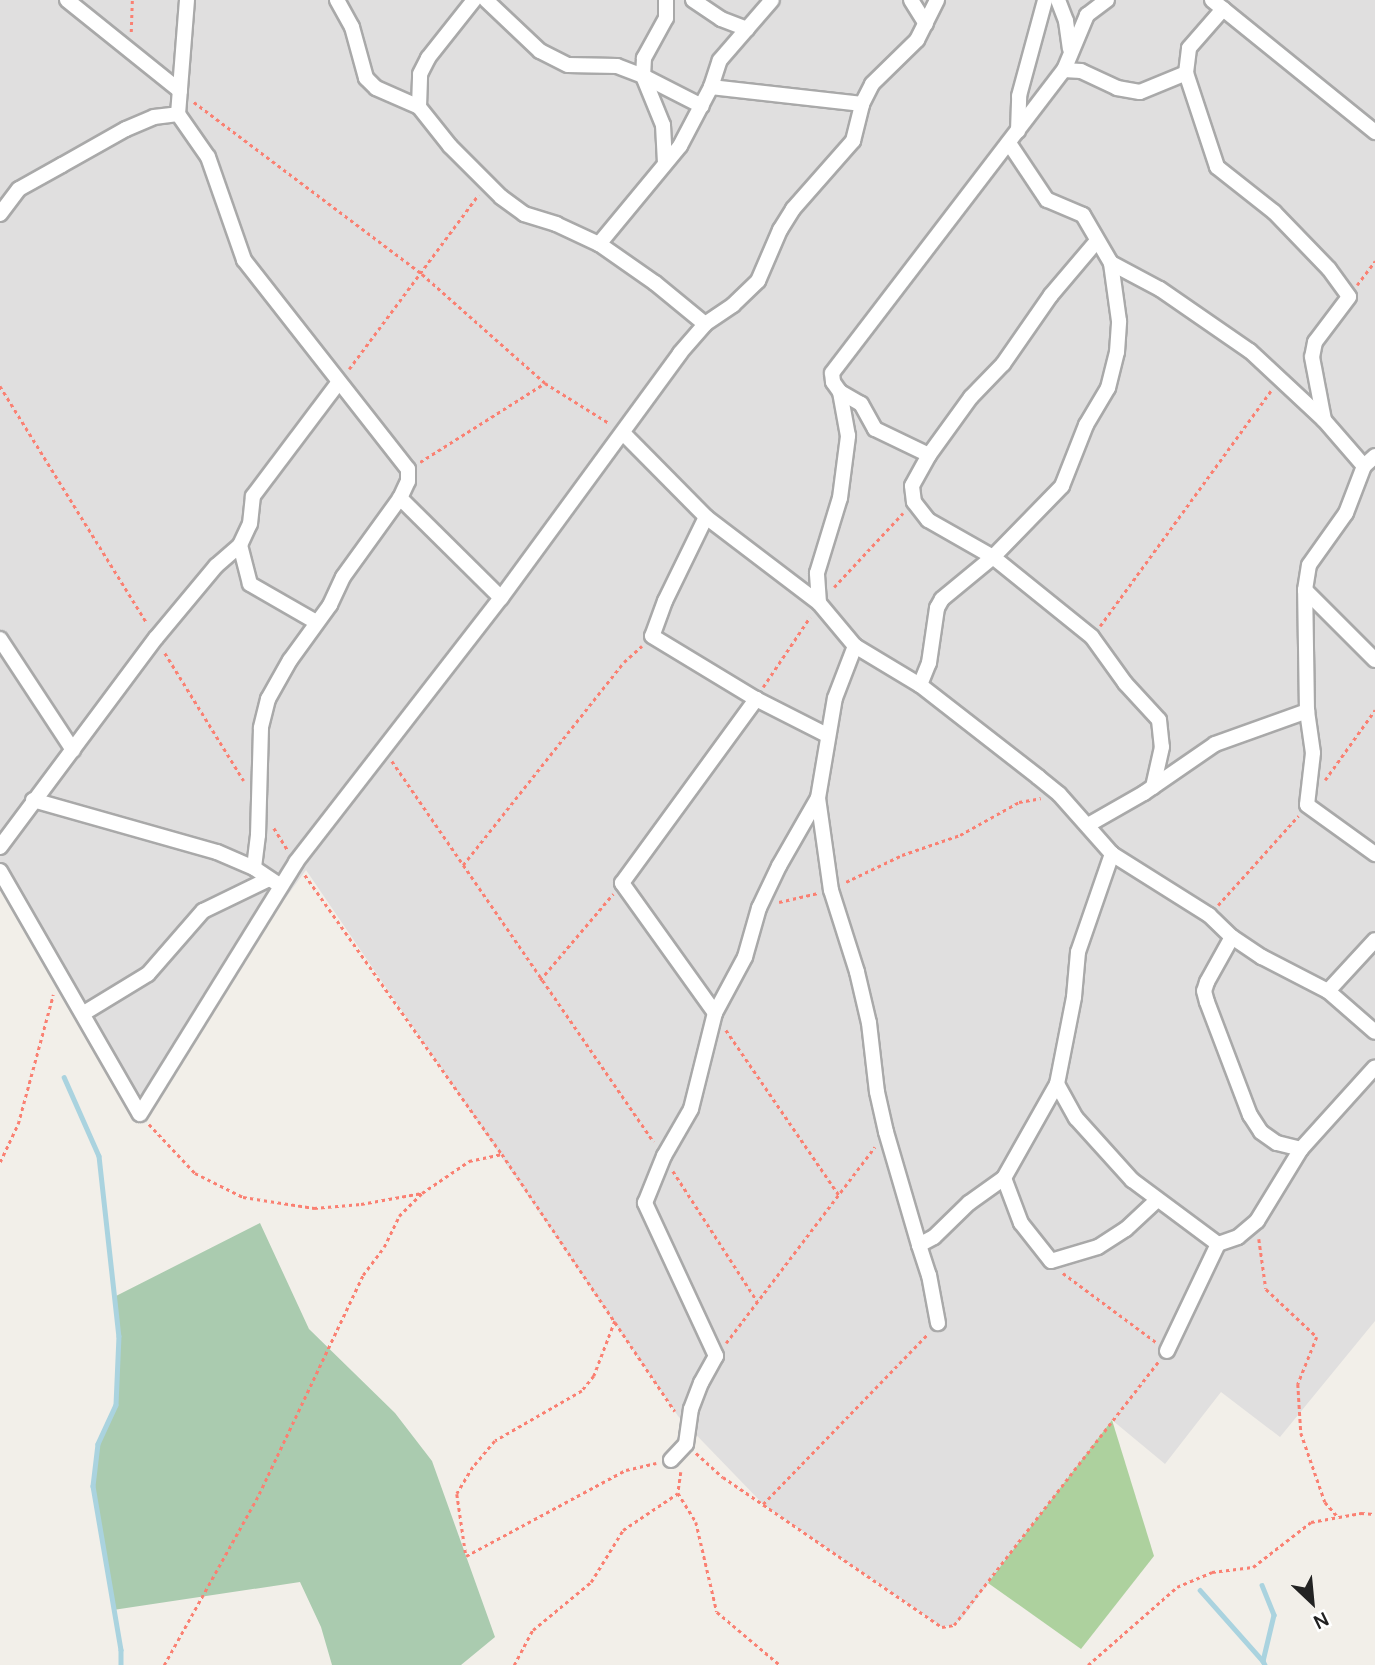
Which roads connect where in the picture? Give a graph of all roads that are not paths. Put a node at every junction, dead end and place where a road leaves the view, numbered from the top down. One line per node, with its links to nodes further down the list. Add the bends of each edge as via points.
1 (67, 0): 22 (street)
2 (187, 0): 22 (street)
3 (337, 0): 25 (street, via 352,27 366,78 376,88)
4 (474, 0): 25 (street, via 428,58 420,74)
5 (486, 0): 20 (street, via 540,51 568,65 617,66)
6 (666, 0): 20 (street, via 666,18 644,58)
7 (693, 0): 16 (street)
8 (772, 0): 16 (street)
9 (911, 0): 15 (street)
10 (937, 0): 15 (street)
11 (1045, 0): 27 (street, via 1019,96)
12 (1058, 0): 17 (street)
13 (1107, 0): 17 (street, via 1087,15)
14 (1217, 4): 19 (street, via 1189,48); 28 (street)
15 (926, 24): 23 (street, via 917,40 872,84)
16 (747, 29): 21 (street, via 720,60)
17 (1071, 50): 18 (street)
18 (1064, 70): 19 (street, via 1081,71 1117,88 1140,92); 27 (street)
19 (1186, 73): 38 (street, via 1217,167 1273,212 1349,296 1315,342 1312,357)
20 (643, 76): 24 (street); 30 (street, via 663,125)
21 (711, 87): 23 (street); 24 (street)
22 (180, 91): 26 (street)
23 (862, 104): 35 (street, via 853,141 793,209 758,281)
24 (702, 106): 30 (street)
25 (418, 107): 33 (street, via 450,146 524,214)
26 (178, 114): 31 (street, via 154,117 126,129 19,189); 36 (street, via 208,157 244,260)
27 (1018, 131): 29 (street)
28 (1375, 132)
29 (1009, 143): 32 (street, via 1047,200 1083,215); 37 (street, via 835,365 832,382)
30 (665, 163): 33 (street)
31 (0, 214)
32 (1096, 242): 34 (street); 40 (street)
33 (599, 244): 35 (street)
34 (1111, 264): 38 (street, via 1224,331); 45 (street, via 1119,321 1108,388 1086,425 1062,486)
35 (705, 324): 39 (street)
36 (338, 383): 42 (street, via 408,469); 44 (street, via 253,496 250,524)
37 (840, 392): 40 (street, via 861,404 875,429); 48 (street, via 848,436 841,498 817,573)
38 (1324, 419): 41 (street)
39 (623, 433): 43 (street); 47 (street)
40 (929, 455): 45 (street, via 912,486 914,502 929,520)
41 (1370, 461): 46 (street, via 1346,513 1309,565)
42 (400, 498): 47 (street); 49 (street)
43 (706, 517): 48 (street); 54 (street, via 652,636)
44 (240, 545): 49 (street, via 250,584); 57 (street, via 216,566 156,638)
45 (993, 557): 53 (street, via 942,599); 58 (street, via 1092,637 1125,683 1159,719 1162,747)
46 (1305, 590): 52 (street); 55 (street)
47 (500, 598): 67 (street)
48 (819, 603): 51 (street)
49 (316, 622): 65 (street, via 264,710)
50 (0, 639): 57 (street)
51 (855, 646): 53 (street); 56 (street)
52 (1375, 660)
53 (920, 685): 61 (street, via 1059,794)
54 (755, 699): 56 (street); 72 (street, via 622,883)
55 (1307, 711): 58 (street, via 1215,744); 64 (street, via 1312,726 1307,806)
56 (827, 735): 59 (street)
57 (73, 750): 60 (street)
58 (1153, 787): 61 (street)
59 (818, 798): 72 (street, via 779,866 759,908 745,957); 80 (street, via 831,890 869,1023 877,1093)
60 (33, 800): 62 (street); 65 (street, via 217,852)
61 (1088, 825): 63 (street)
62 (0, 847)
63 (1112, 854): 68 (street, via 1209,915); 75 (street, via 1078,952)
64 (1375, 854)
65 (254, 868): 67 (street)
66 (0, 871): 71 (street)
67 (275, 883): 71 (street, via 203,911 148,974); 71 (street, via 140,1114)
68 (1232, 937): 70 (street); 76 (street, via 1207,982 1207,1002 1250,1115 1261,1132 1277,1143)
69 (1375, 940): 70 (street)
70 (1328, 991): 73 (street)
71 (84, 1013)
72 (715, 1013): 83 (street, via 691,1109 646,1197 646,1210 716,1356 691,1409 686,1444)
73 (1375, 1032)
74 (1375, 1067): 76 (street)
75 (1057, 1084): 77 (street); 78 (street, via 1087,1132)
76 (1301, 1149): 79 (street, via 1257,1221 1238,1237)
77 (1003, 1178): 78 (street, via 1021,1223 1051,1261 1098,1247); 80 (street)
78 (1157, 1200): 79 (street)
79 (1218, 1244): 82 (street)
80 (919, 1245): 81 (street)
81 (938, 1323)
82 (1167, 1351)
83 (671, 1460)

